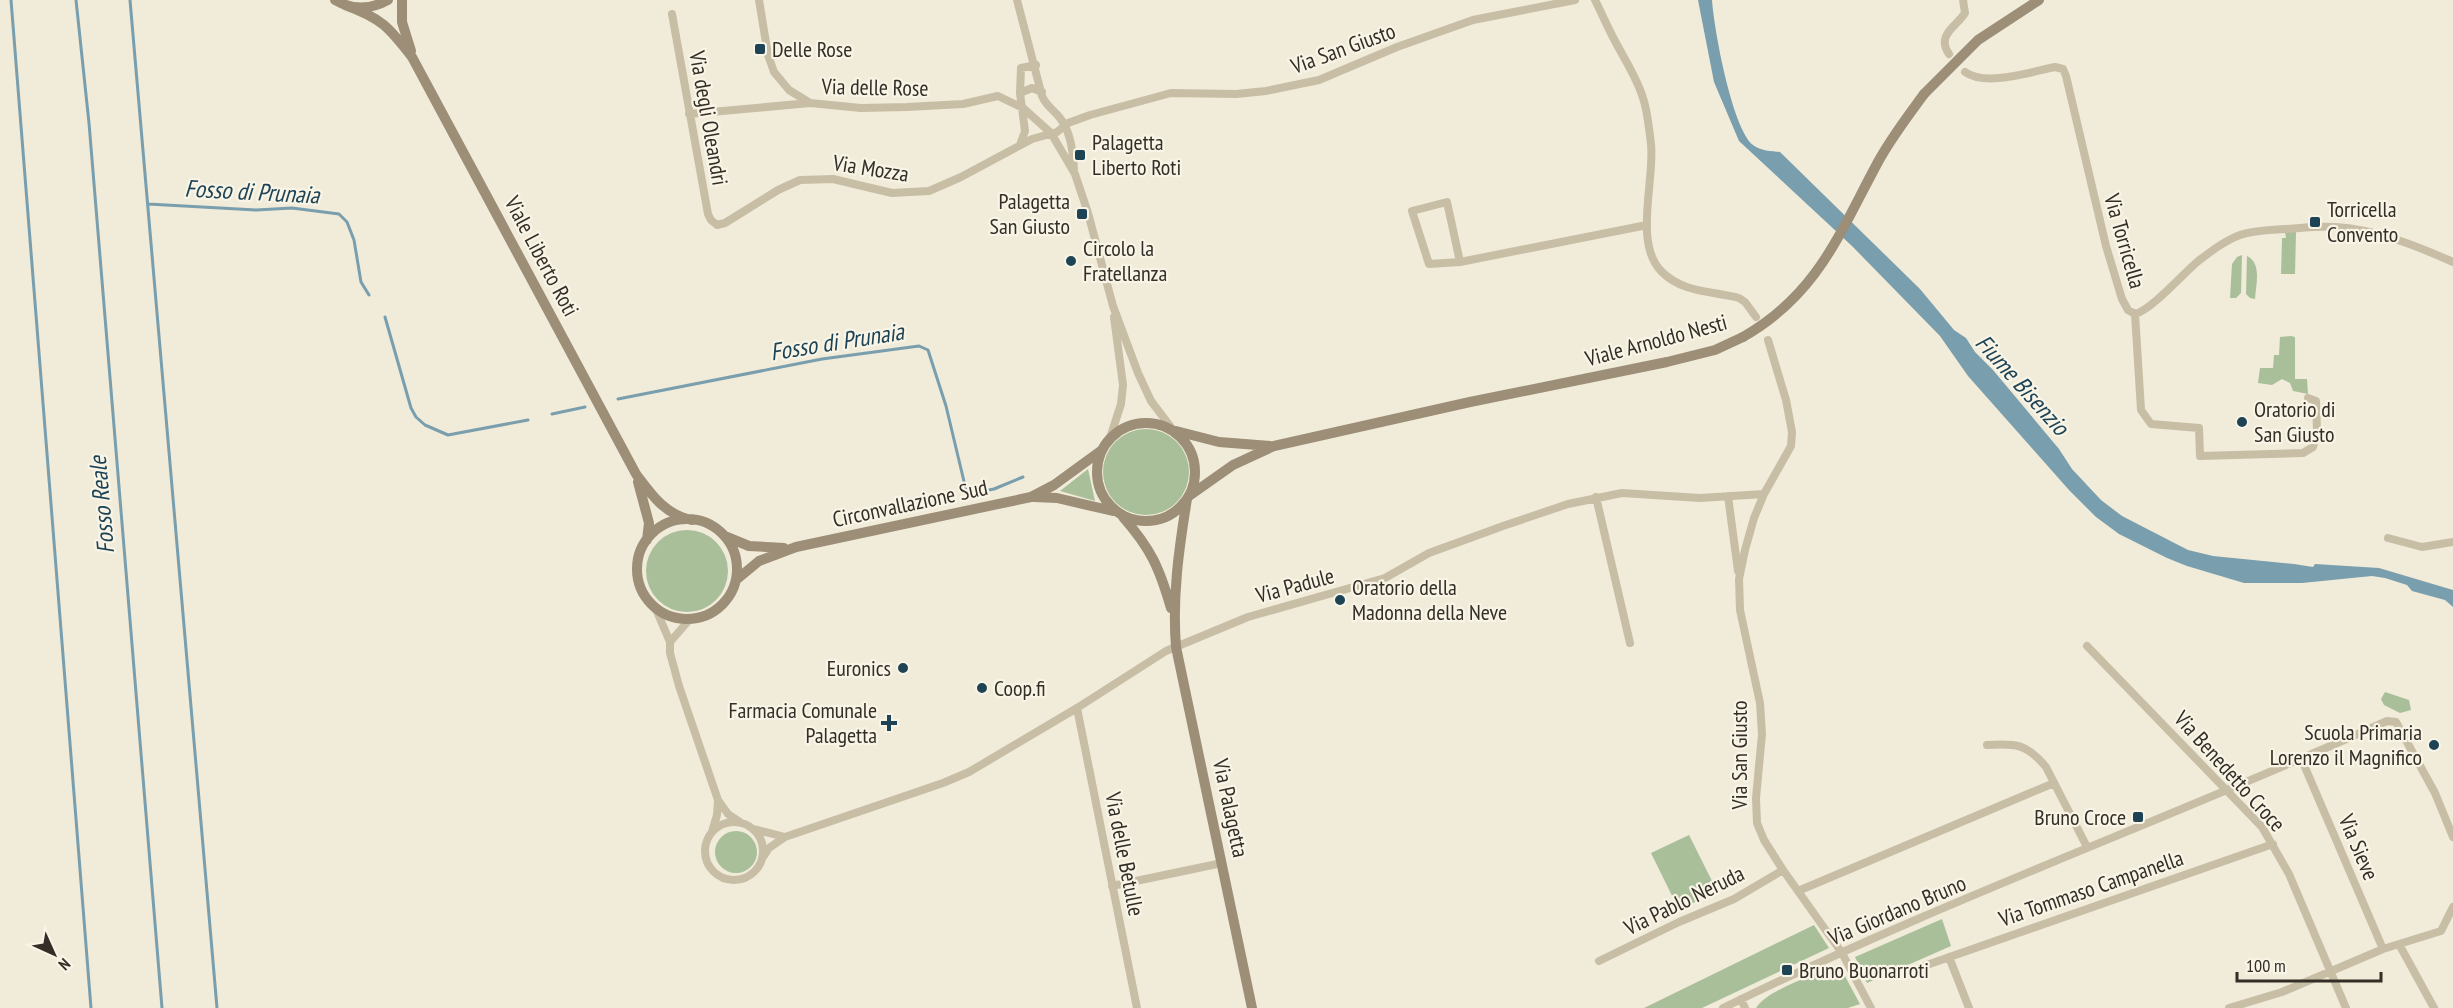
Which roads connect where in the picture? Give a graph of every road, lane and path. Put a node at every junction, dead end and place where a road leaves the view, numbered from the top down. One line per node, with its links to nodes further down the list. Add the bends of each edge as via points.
1 (388, 0): 10 (street, Viale Liberto Roti, via 365,8)
2 (402, 0): 14 (street, Viale Liberto Roti, via 402,22)
3 (759, 0): 19 (street, Via delle Rose, via 774,72 789,90)
4 (1017, 0): 15 (street)
5 (1523, 0): 11 (street)
6 (1575, 0): 11 (street, Via San Giusto)
7 (1595, 0): 27 (street, via 1643,98 1652,168)
8 (1963, 0): 13 (street, via 1965,13 1946,35 1945,46)
9 (2039, 0): 37 (street, Viale Arnoldo Nesti, bridge, via 1978,40 1924,94 1887,146 1814,277 1781,311 1743,337 1715,350 1667,362)
10 (340, 3): 14 (street, Viale Liberto Roti, via 385,24)
11 (1527, 10): 22 (street, Via San Giusto, via 1473,20 1319,80 1236,94 1171,93)
12 (672, 14): 21 (street, Via degli Oleandri)
13 (1950, 54)
14 (412, 57): 39 (street, Viale Liberto Roti)
15 (1036, 65): 17 (street); 18 (street, via 1021,68)
16 (1965, 72): 31 (street, Via Torricella, via 1986,79 2055,67 2063,69 2106,246 2122,299)
17 (1042, 92): 18 (street, via 1032,88); 22 (street, via 1046,103)
18 (1020, 93): 20 (street)
19 (810, 104): 20 (street, Via delle Rose, via 907,107 963,104 996,96); 21 (street)
20 (1023, 108): 23 (street); 24 (street, via 1025,131)
21 (690, 114): 26 (street, Via degli Oleandri, via 708,214)
22 (1065, 125): 23 (street, Via San Giusto); 25 (street, Via Palagetta)
23 (1051, 133): 24 (street, Via Mozza); 25 (street, Via Palagetta)
24 (1020, 145): 26 (street, Via Mozza, via 946,185 922,193 882,191 833,179 800,180)
25 (1075, 174): 30 (street, Via Palagetta)
26 (717, 225)
27 (1647, 225): 28 (street); 32 (street, via 1653,256 1662,272 1689,289 1739,298)
28 (1460, 262): 28 (street, via 1429,264 1412,211 1448,202)
29 (2453, 262): 31 (street, Via Torricella, via 2355,229 2248,232 2213,250 2150,306)
30 (1113, 306): 35 (street, Via Palagetta, via 1142,383); 36 (street, Via Palagetta, via 1123,385)
31 (2135, 314): 34 (street, via 2141,410 2151,424 2199,428 2200,456 2303,453 2313,447 2317,431 2316,401)
32 (1756, 317)
33 (1768, 340): 40 (street, Via San Giusto, via 1792,432 1791,446)
34 (2308, 398)
35 (1173, 430): 36 (street, via 1159,424 1141,424); 37 (street, Viale Arnoldo Nesti, via 1219,442); 44 (street, Via Palagetta, via 1194,459 1195,477)
36 (1110, 438): 38 (street, Via Palagetta)
37 (1274, 446): 44 (street, Viale Arnoldo Nesti, via 1233,465)
38 (1102, 450): 42 (street, Circonvallazione Sud); 45 (street, Via Palagetta, via 1097,462 1097,484 1105,500)
39 (636, 474): 46 (street, Viale Liberto Roti, via 663,507); 49 (street, Viale Liberto Roti, via 648,520)
40 (1764, 494): 41 (street, Via Padule); 52 (street, Via San Giusto, via 1744,550)
41 (1728, 496): 43 (street, Via Padule, via 1622,493); 52 (street, Via San Giusto)
42 (1031, 497): 45 (street, Circonvallazione Sud, via 1063,499); 51 (street, Circonvallazione Sud)
43 (1596, 497): 58 (street); 60 (street, Via Padule, via 1503,526 1365,585 1248,617)
44 (1188, 498): 45 (street, via 1174,513 1157,520 1139,521); 55 (street, Via Palagetta, via 1179,548)
45 (1119, 513): 55 (street, Via Palagetta, via 1151,552)
46 (692, 520): 47 (street, Circonvallazione Sud); 49 (street, via 666,524)
47 (721, 533): 51 (street, Circonvallazione Sud, via 743,545); 53 (street, via 734,553)
48 (2388, 537): 50 (street, via 2422,547)
49 (646, 541): 54 (street, via 637,575 644,595)
50 (2453, 542)
51 (796, 547): 53 (street, Circonvallazione Sud, via 759,561)
52 (1739, 579): 76 (street, Via San Giusto, via 1740,610 1760,703 1757,822)
53 (736, 580): 56 (street, Circonvallazione Sud, via 719,608)
54 (654, 607): 56 (street, via 668,616); 57 (street)
55 (1174, 617): 60 (street, Via Palagetta)
56 (690, 620): 57 (street)
57 (670, 642): 66 (street, via 679,686)
58 (1630, 643)
59 (2087, 646): 65 (street, Via Benedetto Croce)
60 (1176, 647): 61 (street, Via Padule); 75 (street, Via Palagetta)
61 (1077, 708): 70 (street, Via Padule, via 969,772); 77 (street, Via delle Betulle)
62 (1987, 745): 64 (street, via 2011,743 2028,749 2046,767)
63 (2301, 758): 65 (street, Via Giordano Bruno); 71 (street, Via Giordano Bruno, via 2387,721 2396,722); 82 (street, Via Sieve)
64 (2054, 783): 73 (street); 78 (street)
65 (2228, 790): 72 (street, Via Benedetto Croce); 73 (street, Via Giordano Bruno)
66 (718, 800): 67 (street, via 728,814); 69 (street)
67 (744, 824): 68 (street); 69 (street, via 726,823)
68 (752, 828): 70 (street); 74 (street, via 762,842)
69 (712, 832): 74 (street, via 705,848 706,857 721,877 746,878)
70 (785, 837): 74 (street, via 769,848)
71 (2453, 837)
72 (2273, 843): 84 (street, Via Tommaso Campanella); 87 (street, Via Benedetto Croce)
73 (2086, 847): 83 (street, Via Giordano Bruno)
74 (762, 859)
75 (1222, 863): 77 (street); 90 (street, Via Palagetta)
76 (1783, 870): 78 (street, Via San Giusto); 85 (street, Via Pablo Neruda, via 1734,898)
77 (1112, 886): 89 (street, Via delle Betulle)
78 (1798, 891): 83 (street, Via San Giusto)
79 (2453, 907): 80 (street)
80 (2449, 927): 81 (street)
81 (2400, 946): 82 (street); 97 (street)
82 (2383, 949): 87 (street)
83 (1842, 953): 88 (street, Via Giordano Bruno); 93 (street, Via San Giusto)
84 (1949, 957): 86 (street, Via Tommaso Campanella); 94 (street)
85 (1599, 961)
86 (1921, 967)
87 (2331, 973): 95 (street); 96 (street, Via Benedetto Croce)
88 (1741, 999): 91 (street, Via Giordano Bruno); 92 (street)
89 (1137, 1008)
90 (1252, 1008)
91 (1723, 1008)
92 (1745, 1008)
93 (1871, 1008)
94 (1969, 1008)
95 (2229, 1008)
96 (2346, 1008)
97 (2434, 1008)

